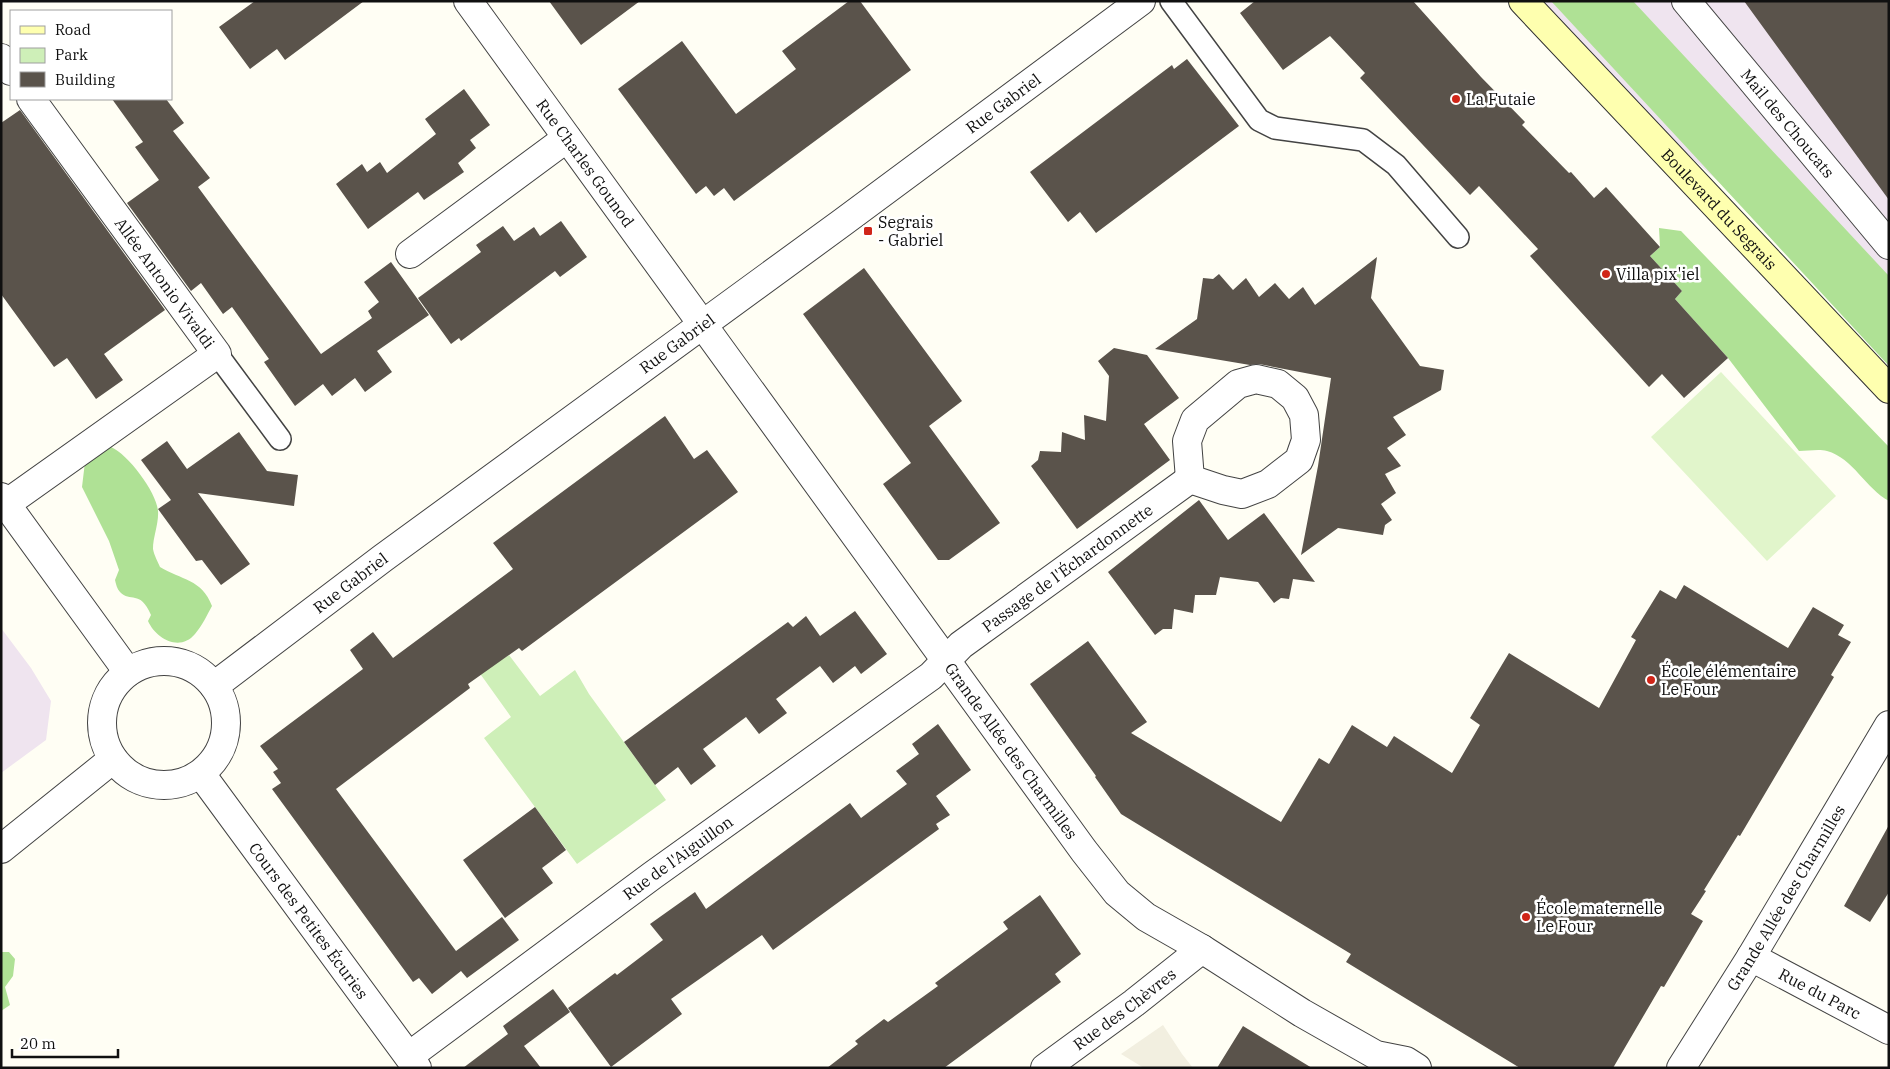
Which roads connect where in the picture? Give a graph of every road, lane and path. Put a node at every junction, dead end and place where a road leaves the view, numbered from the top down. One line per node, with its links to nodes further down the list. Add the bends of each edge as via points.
1 (468, 1): 11 (street, Rue Charles Gounod)
2 (1141, 1): 15 (street, Rue Gabriel)
3 (1171, 1): 12 (lane, via 1259,120 1275,128 1364,140 1396,165)
4 (1523, 1): 7 (street, Boulevard du Segrais)
5 (1531, 1): 7 (street, Boulevard du Segrais)
6 (1686, 1): 13 (street, Mail des Choucats)
7 (1549, 30): 17 (street, Boulevard du Segrais)
8 (1, 58): 9 (street)
9 (10, 71)
10 (32, 100): 16 (street, Allée Antonio Vivaldi)
11 (567, 138): 14 (street); 15 (street, Rue Charles Gounod)
12 (1458, 237)
13 (1889, 245)
14 (410, 254)
15 (702, 324): 21 (street, Grande Allée des Charmilles); 23 (street, Rue Gabriel)
16 (217, 354): 18 (lane); 20 (street, Allée Antonio Vivaldi)
17 (1889, 390)
18 (280, 439)
19 (1190, 479): 19 (street, via 1242,494 1268,484 1299,460 1306,440 1304,415 1295,398 1278,384 1256,379 1238,384 1195,420 1187,441); 21 (street, Passage de l'Échardonnette, via 961,645)
20 (4, 501): 22 (street)
21 (946, 660): 28 (street, Grande Allée des Charmilles, via 1117,893 1146,917); 31 (street, Rue de l'Aiguillon, via 931,676 653,875)
22 (128, 672): 23 (street, via 164,661 184,664 201,673); 25 (street, via 114,686 105,703 104,741)
23 (214, 686): 26 (street, via 227,716 226,733 222,748)
24 (1889, 725): 29 (street, Grande Allée des Charmilles)
25 (113, 759): 26 (street, via 126,773 151,784 183,783); 27 (street)
26 (201, 774): 31 (street, Cours des Petites Écuries)
27 (1, 849)
28 (1202, 949): 32 (street, Rue des Chèvres); 33 (street, Grande Allée des Charmilles, via 1302,1013 1376,1055 1406,1061)
29 (1751, 957): 30 (street, Rue du Parc); 34 (street, Grande Allée des Charmilles)
30 (1889, 1030)
31 (413, 1062)
32 (1045, 1068)
33 (1416, 1068)
34 (1681, 1068)

